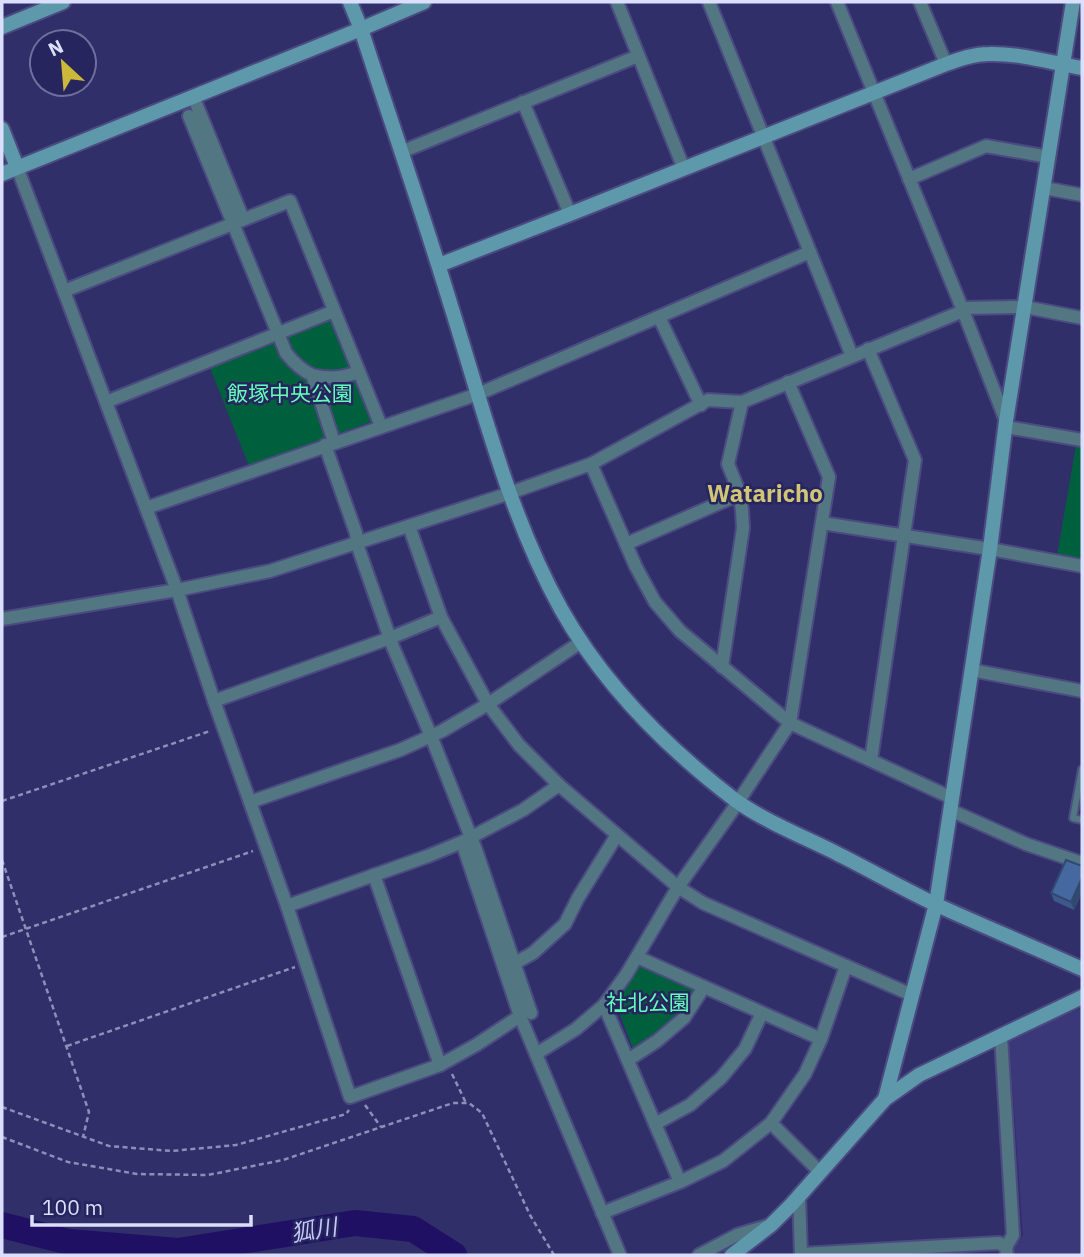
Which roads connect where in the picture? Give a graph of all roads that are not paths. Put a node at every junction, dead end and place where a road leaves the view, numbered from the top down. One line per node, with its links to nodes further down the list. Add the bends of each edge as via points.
1 (63, 2): 9 (street)
2 (350, 2): 10 (street)
3 (424, 2): 10 (street)
4 (617, 2): 11 (street)
5 (709, 2): 20 (street)
6 (837, 2): 15 (street)
7 (920, 2): 12 (street)
8 (1073, 2): 13 (street)
9 (2, 27)
10 (361, 29): 16 (street); 21 (street)
11 (638, 56): 17 (street); 24 (street)
12 (946, 64): 13 (street, via 966,57 1007,54); 15 (street)
13 (1064, 65): 14 (street); 22 (street)
14 (1082, 68)
15 (874, 93): 20 (street); 26 (street)
16 (193, 96): 23 (street); 30 (street)
17 (523, 102): 21 (street); 29 (street)
18 (189, 116): 30 (street)
19 (2, 129): 23 (street)
20 (764, 137): 24 (street); 31 (street)
21 (401, 152): 32 (street)
22 (1049, 157): 26 (street, via 986,146); 27 (street)
23 (17, 167): 25 (street); 33 (street)
24 (684, 169): 29 (street)
25 (2, 174)
26 (909, 179): 35 (street)
27 (1044, 188): 28 (street); 34 (street)
28 (1082, 195)
29 (570, 214): 32 (street)
30 (238, 221): 33 (street); 36 (street, via 290,201); 39 (street)
31 (810, 252): 37 (street); 41 (street)
32 (439, 265): 45 (street)
33 (64, 291): 46 (street)
34 (1025, 307): 35 (street); 38 (street); 49 (street)
35 (963, 309): 40 (street); 49 (street)
36 (334, 311): 39 (street); 42 (street)
37 (659, 317): 45 (street); 48 (street)
38 (1082, 318)
39 (278, 333): 43 (street, via 294,363); 46 (street)
40 (868, 349): 41 (street); 59 (street, via 915,460)
41 (852, 356): 44 (street)
42 (359, 372): 43 (street, via 329,379); 50 (street)
43 (312, 375): 52 (street)
44 (788, 383): 47 (street); 57 (street, via 829,477)
45 (478, 394): 50 (street); 54 (street)
46 (106, 402): 56 (street)
47 (742, 402): 48 (street, via 708,400); 55 (street, via 727,464)
48 (701, 405): 53 (street)
49 (1006, 424): 51 (street); 62 (street)
50 (381, 426): 52 (street)
51 (1082, 440)
52 (330, 443): 56 (street); 60 (street)
53 (591, 464): 54 (street); 61 (street)
54 (510, 493): 58 (street); 68 (street, via 542,571)
55 (740, 494): 61 (street); 69 (street, via 743,528)
56 (146, 508): 64 (street)
57 (822, 523): 59 (street); 74 (street)
58 (409, 526): 60 (street); 65 (street)
59 (905, 536): 62 (street); 76 (street)
60 (357, 544): 64 (street, via 270,571); 67 (street)
61 (626, 544): 69 (street, via 655,602)
62 (989, 549): 63 (street); 70 (street)
63 (1082, 566)
64 (177, 590): 66 (street); 72 (street)
65 (441, 617): 67 (street); 73 (street)
66 (2, 620)
67 (390, 638): 72 (street); 75 (street)
68 (581, 642): 73 (street); 80 (street, via 640,715)
69 (722, 667): 74 (street)
70 (971, 670): 71 (street); 81 (street)
71 (1082, 691)
72 (214, 701): 79 (street)
73 (488, 704): 75 (street); 78 (street, via 519,745)
74 (790, 723): 76 (street); 80 (street)
75 (431, 736): 79 (street); 84 (street)
76 (871, 761): 81 (street)
77 (1082, 769): 82 (lane, via 1073,818)
78 (559, 785): 83 (street); 84 (street)
79 (250, 802): 89 (street)
80 (738, 802): 87 (street); 88 (street)
81 (951, 804): 85 (street, via 1026,844); 88 (street)
82 (1082, 820)
83 (617, 835): 87 (street); 92 (street, via 565,924)
84 (466, 840): 86 (street); 92 (street)
85 (1082, 863)
86 (374, 875): 89 (street); 104 (street)
87 (678, 887): 90 (street); 91 (street, via 703,903)
88 (936, 904): 93 (street); 95 (street)
89 (287, 905): 104 (street, via 354,1095)
90 (637, 957): 94 (street); 97 (street)
91 (846, 966): 95 (street); 101 (street)
92 (510, 967): 99 (street)
93 (1082, 969)
94 (704, 987): 98 (street); 103 (street, via 684,1018)
95 (912, 995): 105 (street)
96 (1082, 997): 100 (street)
97 (604, 1005): 102 (street); 103 (street)
98 (762, 1013): 101 (street); 107 (street, via 745,1049 721,1078 690,1105)
99 (526, 1014): 102 (street); 104 (street)
100 (1001, 1035): 105 (street, via 919,1075); 113 (street, via 1013,1235)
101 (821, 1039): 106 (street, via 805,1074)
102 (536, 1054): 111 (street)
103 (628, 1060): 107 (street)
104 (442, 1063)
105 (885, 1099): 108 (street)
106 (771, 1123): 108 (street); 109 (street, via 723,1161)
107 (655, 1124): 109 (street)
108 (820, 1172): 110 (street)
109 (680, 1182): 111 (street)
110 (799, 1195): 112 (street); 117 (street)
111 (602, 1213): 114 (street)
112 (771, 1225): 115 (street, via 737,1235); 116 (street)
113 (1007, 1251): 117 (street, via 999,1243)
114 (620, 1255)
115 (699, 1255)
116 (732, 1255)
117 (801, 1255)

